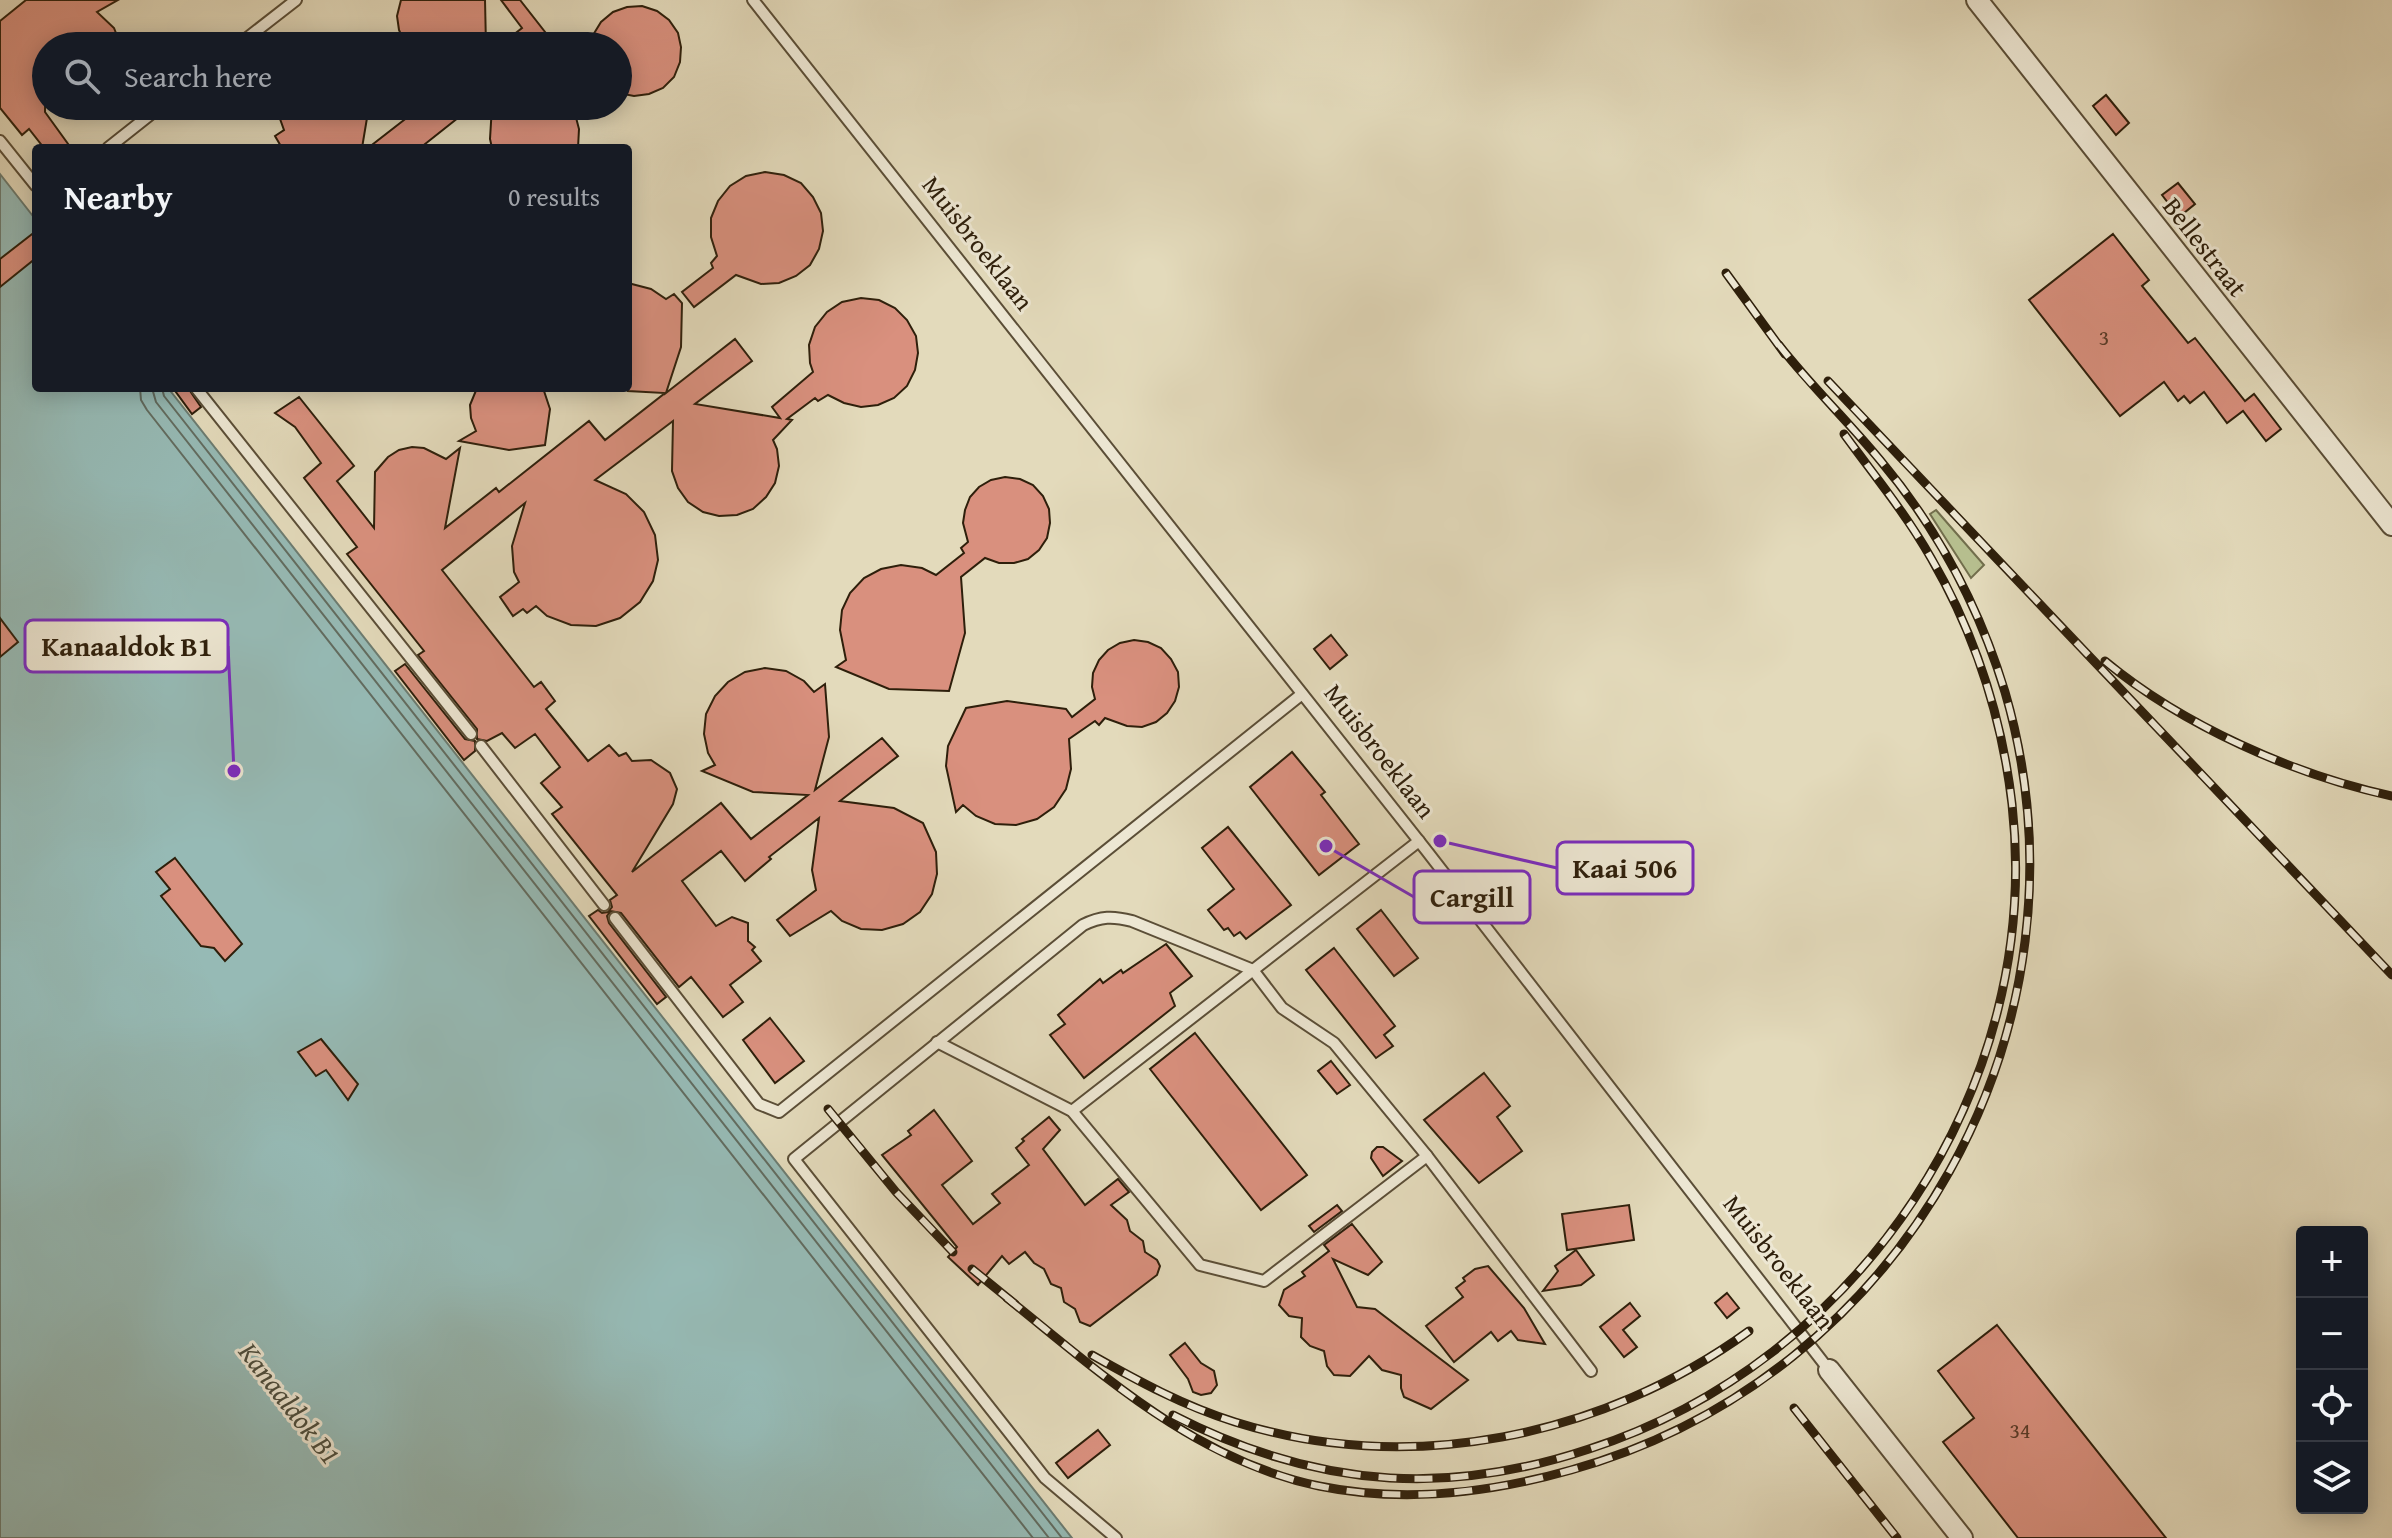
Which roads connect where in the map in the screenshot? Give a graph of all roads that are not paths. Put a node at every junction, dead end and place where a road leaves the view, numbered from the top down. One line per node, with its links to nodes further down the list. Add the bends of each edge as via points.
1 (296, 0): 4 (lane)
2 (753, 0): 11 (lane, Muisbroeklaan)
3 (1977, 0): 10 (street, Bellestraat)
4 (255, 32)
5 (143, 120): 7 (lane)
6 (0, 141): 8 (lane)
7 (113, 144)
8 (32, 181)
9 (199, 392): 12 (lane)
10 (2392, 525)
11 (1302, 694): 14 (lane, Muisbroeklaan); 16 (lane, via 779,1112 759,1104)
12 (471, 734)
13 (481, 746): 15 (lane)
14 (1419, 841): 17 (lane); 21 (lane, Muisbroeklaan)
15 (604, 905)
16 (615, 918)
17 (1253, 970): 18 (lane, via 1132,921 1098,917); 19 (lane); 20 (lane, via 1282,1008 1334,1043)
18 (937, 1042): 19 (lane); 23 (lane, via 794,1159 1045,1478)
19 (1072, 1111): 20 (lane, via 1200,1265 1264,1281)
20 (1427, 1156): 22 (lane)
21 (1829, 1370): 24 (street, Muisbroeklaan)
22 (1591, 1371)
23 (1116, 1538)
24 (1962, 1538)

